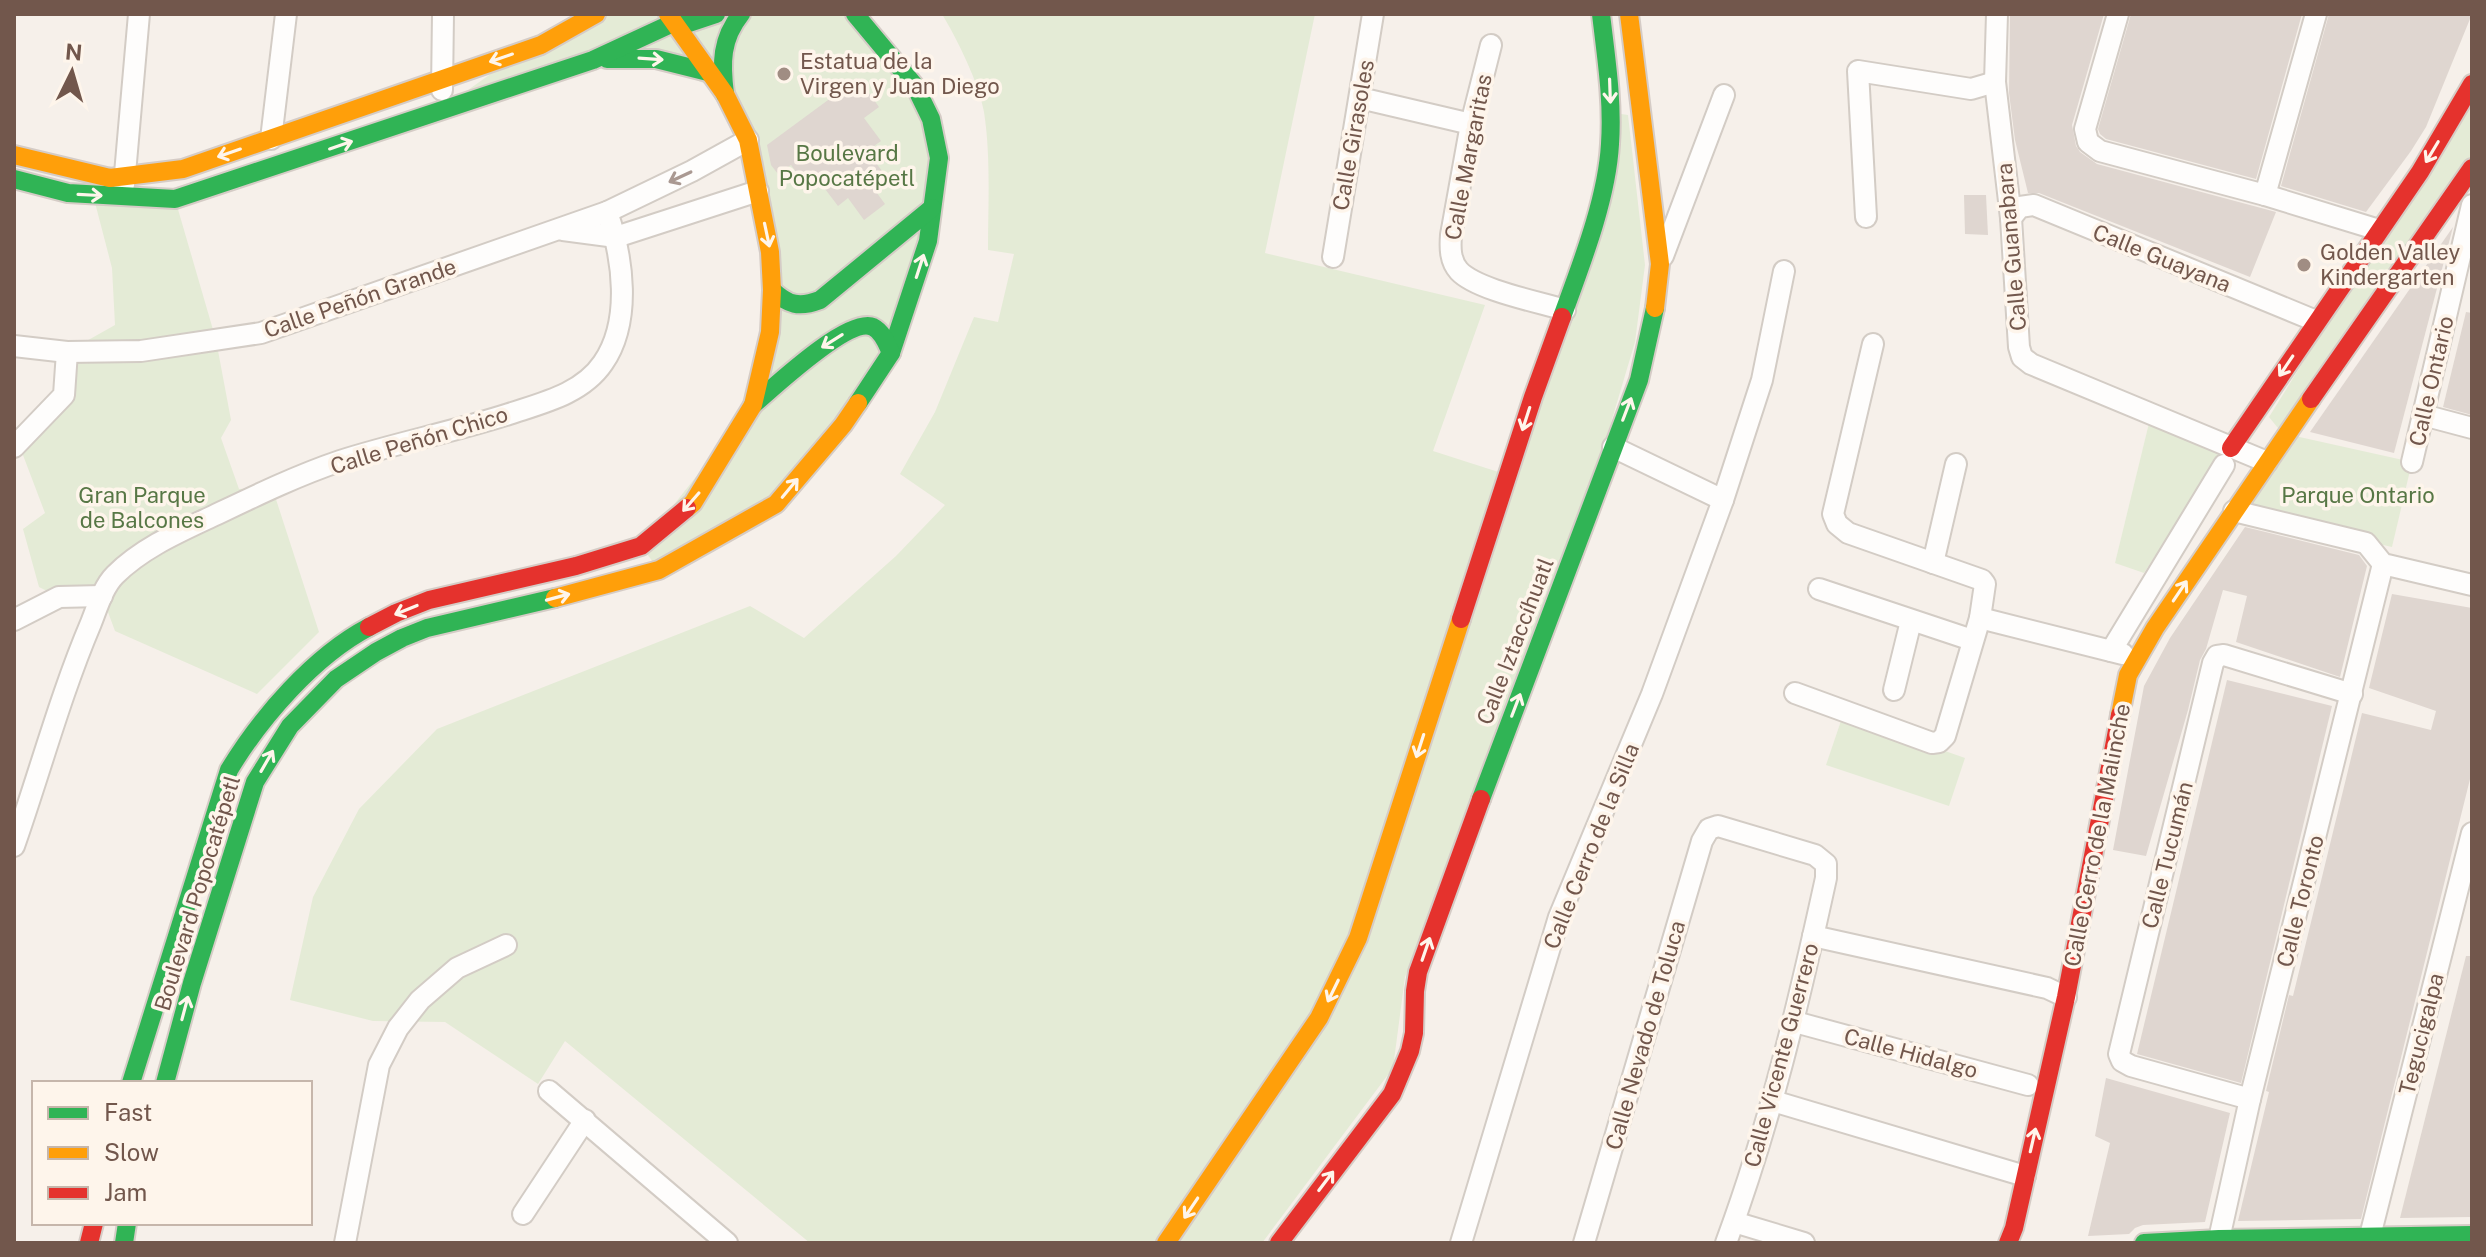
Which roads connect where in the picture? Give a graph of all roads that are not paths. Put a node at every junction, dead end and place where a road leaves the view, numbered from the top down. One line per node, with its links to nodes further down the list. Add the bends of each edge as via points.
1 (139, 14): 33 (street)
2 (286, 14): 28 (street)
3 (443, 14): 20 (street)
4 (574, 14): 16 (street)
5 (596, 14): 16 (street)
6 (716, 14): 15 (street, via 689,23)
7 (741, 14): 23 (street, via 730,28 721,58)
8 (855, 14): 37 (street, Boulevard Popocatépetl, via 915,86 931,119 939,158)
9 (1373, 14): 25 (street, Calle Girasoles)
10 (1601, 14): 48 (street, one-way to 48, via 1609,70 1610,146 1601,199)
11 (1629, 14): 45 (street, Calle Iztaccíhuatl)
12 (1997, 14): 21 (street, Calle Guanabara)
13 (2118, 14): 35 (street, via 2085,129 2088,142 2100,151)
14 (2316, 14): 35 (street)
15 (672, 18): 18 (street); 19 (street, Boulevard Popocatépetl)
16 (541, 45): 20 (street, one-way to 20)
17 (1491, 45): 27 (street, Calle Margaritas)
18 (593, 60): 19 (street, one-way to 19, via 656,59); 26 (street)
19 (708, 72): 23 (street, Boulevard Popocatépetl)
20 (442, 78): 26 (street); 28 (street)
21 (1995, 82): 39 (street, via 1971,89 1858,71); 40 (street, Calle Guanabara)
22 (2472, 84): 42 (street, one-way to 42)
23 (725, 94): 29 (street, Boulevard Popocatépetl)
24 (1724, 95): 45 (street)
25 (1360, 98): 27 (street); 44 (street, Calle Girasoles)
26 (441, 111): 33 (street, one-way to 26, via 175,199)
27 (1471, 124): 48 (street, Calle Margaritas, via 1451,235 1457,269 1485,285)
28 (271, 139): 33 (street, one-way to 33)
29 (748, 140): 34 (street, Boulevard Popocatépetl); 38 (street, Calle Peñón Grande, one-way to 38)
30 (14, 155): 33 (street)
31 (2472, 168): 60 (street, Calle Cerro de la Malinche)
32 (14, 179): 33 (street, one-way to 33, via 68,193)
33 (124, 186)
34 (758, 191): 43 (street, Calle Peñón Grande); 47 (street, Boulevard Popocatépetl, one-way to 47)
35 (2265, 195): 42 (street)
36 (2472, 205): 55 (street, Calle Ontario)
37 (932, 208): 47 (street, via 820,300 794,306); 53 (street, Boulevard Popocatépetl, one-way to 37, via 928,241)
38 (607, 212): 41 (street, Calle Peñón Grande); 43 (street, Calle Peñón Chico)
39 (1866, 217)
40 (2011, 218): 49 (street, Calle Guayana, via 2020,207 2034,205); 59 (street, Calle Guanabara, via 2022,357)
41 (559, 230): 43 (street, Calle Peñón Grande); 52 (street, Calle Peñón Grande, via 261,333 141,351)
42 (2379, 230): 49 (street)
43 (616, 237): 69 (street, Calle Peñón Chico, via 622,291 615,340 603,364 584,383 459,430 342,461 272,487 160,541 114,576)
44 (1333, 257)
45 (1660, 264): 58 (street, Calle Iztaccíhuatl, one-way to 45, via 1639,380)
46 (1784, 271): 63 (street, Calle Cerro de la Silla, via 1762,380)
47 (772, 290): 54 (street, Boulevard Popocatépetl, via 770,332)
48 (1565, 310): 104 (street, one-way to 104, via 1358,938 1319,1018)
49 (2316, 321): 59 (street, one-way to 59)
50 (1873, 344): 65 (street, via 1833,514 1848,533)
51 (14, 346): 52 (street, Calle Peñón Grande)
52 (67, 352): 57 (street, via 64,395)
53 (891, 353): 54 (street, one-way to 54, via 872,326 856,326 822,347); 89 (street, Boulevard Popocatépetl, one-way to 53, via 255,782 290,726 336,679 427,628 659,570 776,504 843,425)
54 (753, 405): 88 (street, Boulevard Popocatépetl, one-way to 88, via 693,503 641,546 396,613 326,656 272,710 229,770)
55 (2423, 415): 56 (street); 61 (street, Calle Ontario)
56 (2472, 428)
57 (14, 447)
58 (1613, 447): 63 (street); 105 (street, Calle Iztaccíhuatl, one-way to 58, via 1392,1094 1410,1051 1415,991 1428,943)
59 (2227, 456): 60 (street, Calle Guanabara); 74 (street)
60 (2267, 462): 64 (street, Calle Cerro de la Malinche)
61 (2412, 462)
62 (1956, 464): 65 (street)
63 (1723, 500): 106 (street, Calle Cerro de la Silla, via 1652,694 1559,917)
64 (2234, 511): 66 (street, via 2366,543); 75 (street, Calle Cerro de la Malinche, one-way to 64)
65 (1933, 563): 70 (street, via 1982,580)
66 (2383, 564): 67 (street); 78 (street, Calle Toronto)
67 (2472, 585)
68 (1819, 589): 72 (street)
69 (102, 596): 71 (street, via 59,597); 80 (street, Calle Peñón Chico)
70 (1980, 618): 73 (street); 74 (street)
71 (14, 620)
72 (1911, 621): 73 (street); 76 (street)
73 (1972, 640): 77 (street, via 1939,742)
74 (2111, 651): 75 (street)
75 (2138, 657): 86 (street, Calle Cerro de la Malinche, via 2126,683)
76 (1894, 690)
77 (1795, 693)
78 (2352, 694): 92 (street, Calle Toronto); 92 (street, Calle Tucumán, via 2224,655 2213,663 2119,1054 2131,1066)
79 (14, 785): 80 (street, via 24,797)
80 (26, 811): 83 (street, Calle Peñón Chico)
81 (1709, 829): 84 (street, Calle Vicente Guerrero, via 1718,826 1815,855 1826,864); 107 (street, Calle Nevado de Toluca)
82 (2472, 833): 99 (street, Tegucigalpa)
83 (14, 846)
84 (1813, 936): 86 (street, via 2047,988); 87 (street, Calle Vicente Guerrero)
85 (506, 945): 102 (street, via 457,968 398,1028 379,1065)
86 (2066, 997): 95 (street, Calle Cerro de la Malinche, one-way to 86)
87 (1795, 1022): 90 (street, Calle Hidalgo); 93 (street, Calle Vicente Guerrero)
88 (132, 1081)
89 (166, 1081)
90 (2028, 1085)
91 (549, 1091): 94 (street)
92 (2250, 1099): 100 (street, Calle Toronto)
93 (1773, 1101): 95 (street); 97 (street, Calle Vicente Guerrero)
94 (585, 1120): 96 (street); 103 (street)
95 (2025, 1176): 110 (street, Calle Cerro de la Malinche)
96 (523, 1214)
97 (1734, 1222): 108 (street, Calle Vicente Guerrero); 109 (street)
98 (2472, 1235): 101 (street)
99 (2370, 1236): 100 (street); 101 (street)
100 (2219, 1239): 111 (street)
101 (2446, 1239)
102 (347, 1240)
103 (727, 1243)
104 (1166, 1243)
105 (1279, 1243)
106 (1461, 1243)
107 (1584, 1243)
108 (1726, 1243)
109 (1804, 1243)
110 (2008, 1243)
111 (2144, 1243)

